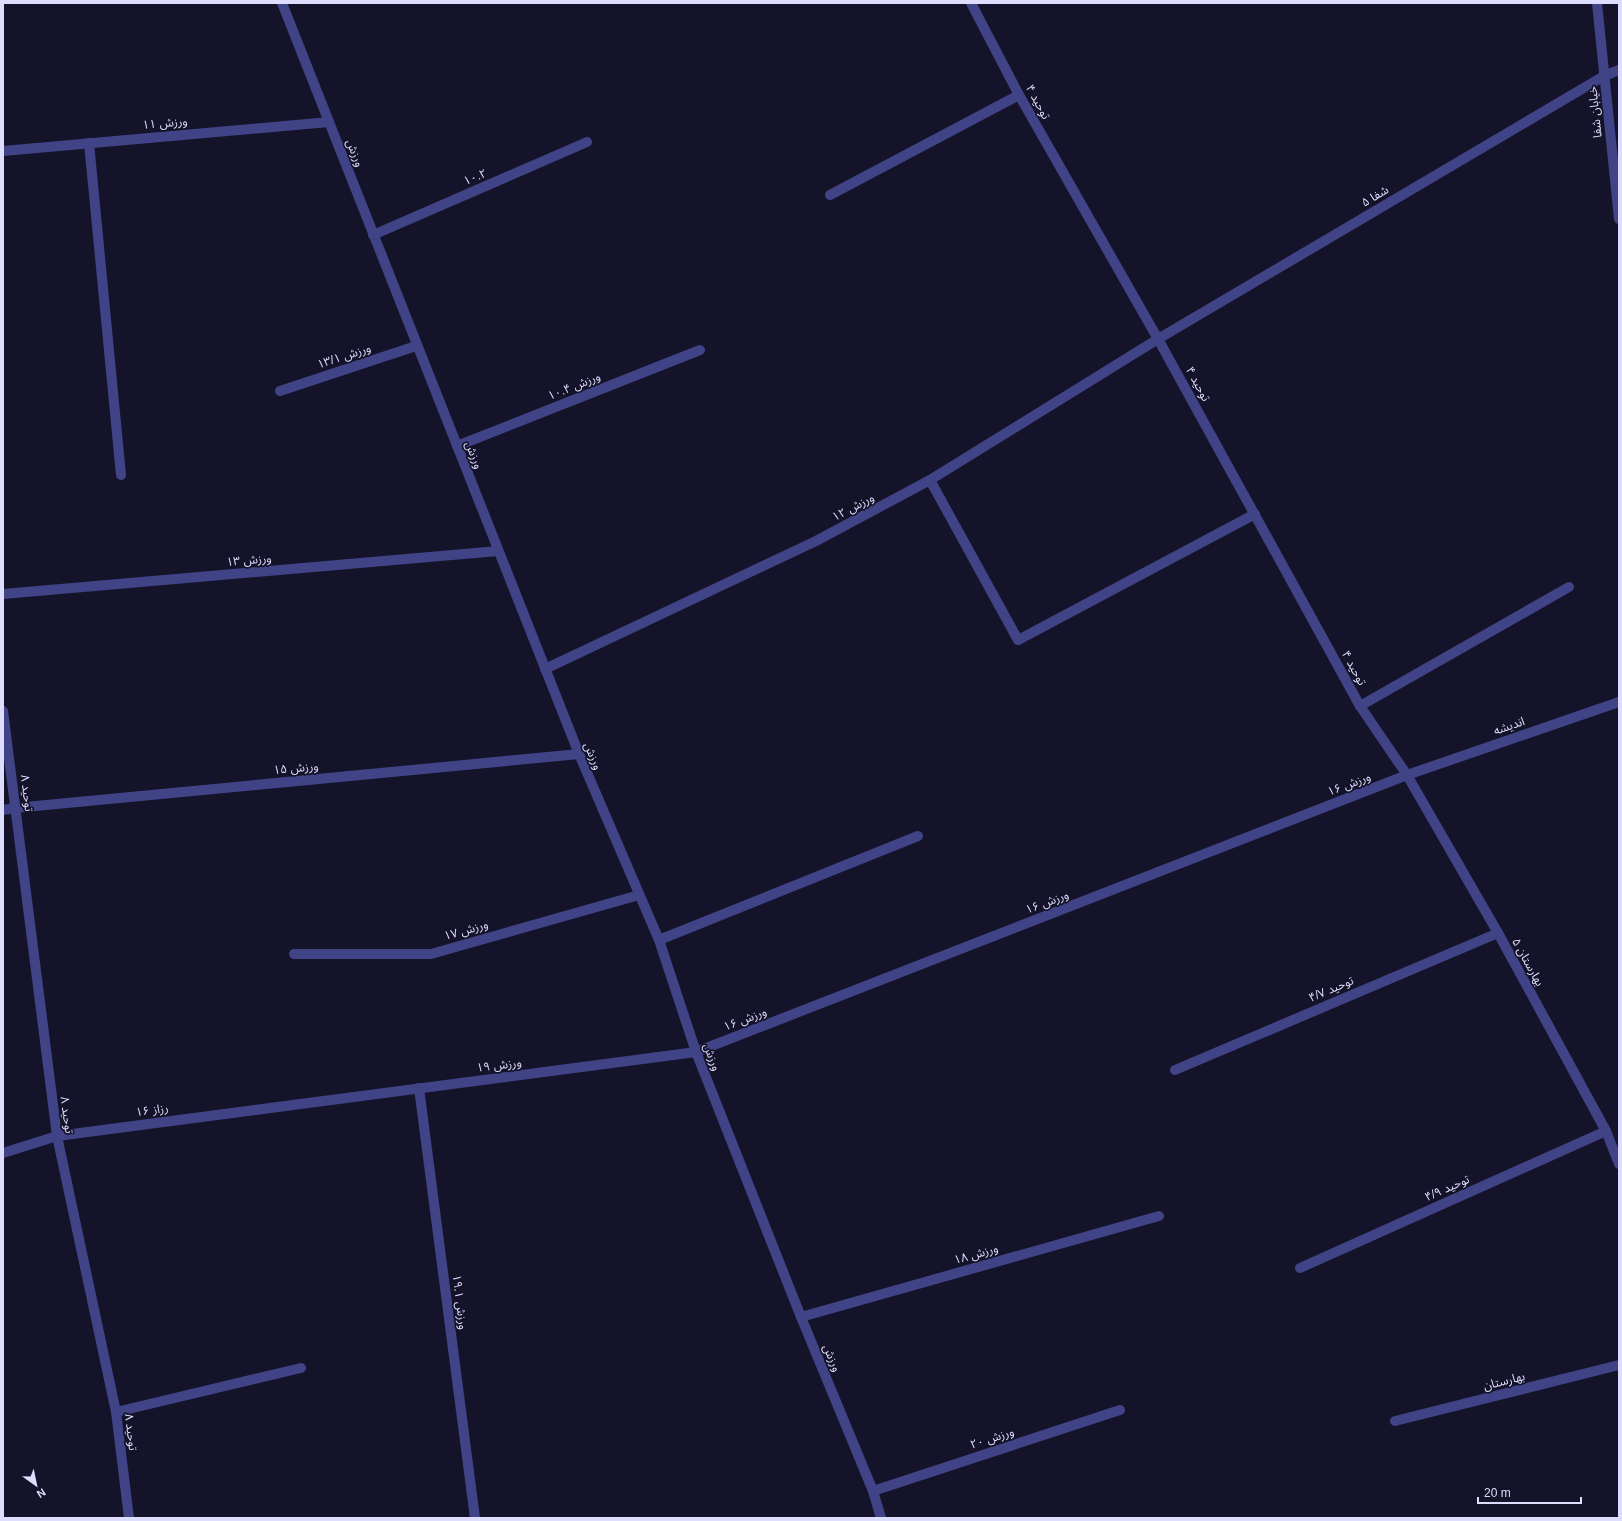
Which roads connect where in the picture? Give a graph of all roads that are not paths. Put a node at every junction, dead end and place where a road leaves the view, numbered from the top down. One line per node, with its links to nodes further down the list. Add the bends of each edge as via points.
1 (282, 3): 7 (street, ورزش)
2 (970, 3): 6 (street, توحید ۴)
3 (1597, 3): 5 (street, خیابان شفا)
4 (1619, 70): 5 (street, شفا ۵)
5 (1604, 76): 12 (street, خیابان شفا); 14 (street, شفا ۵)
6 (1019, 95): 11 (street); 14 (street, توحید ۴)
7 (329, 122): 9 (street, ورزش ۱۱); 13 (street, ورزش)
8 (587, 142): 13 (street, ۱۰.۲)
9 (89, 143): 10 (street, ورزش ۱۱); 19 (street)
10 (3, 151)
11 (830, 195)
12 (1619, 219)
13 (373, 235): 15 (street, ورزش)
14 (1158, 339): 20 (street, ورزش ۱۲); 21 (street, توحید ۴)
15 (416, 346): 17 (street, ورزش ۱۳/۱); 18 (street, ورزش)
16 (700, 350): 18 (street, ورزش ۱۰.۴)
17 (280, 391)
18 (457, 446): 22 (street, ورزش)
19 (122, 475)
20 (930, 480): 21 (street, via 1018,640); 25 (street, ورزش ۱۲, via 816,541)
21 (1255, 514): 27 (street, توحید ۴)
22 (498, 551): 24 (street, ورزش ۱۳); 25 (street, ورزش)
23 (1569, 587): 27 (street)
24 (3, 594)
25 (545, 669): 29 (street, ورزش)
26 (1619, 702): 30 (street, اندیشه)
27 (1360, 706): 30 (street, توحید ۴)
28 (3, 711): 31 (street, توحید ۸)
29 (578, 754): 31 (street, ورزش ۱۵); 34 (street, ورزش)
30 (1407, 775): 35 (street, بهارستان ۵); 38 (street, ورزش ۱۶)
31 (15, 808): 32 (street, ورزش ۱۵); 43 (street, توحید ۸)
32 (3, 810)
33 (918, 836): 36 (street)
34 (639, 895): 36 (street, ورزش); 37 (street, ورزش ۱۷, via 431,954)
35 (1498, 933): 39 (street, توحید ۴/۷); 42 (street, بهارستان ۵)
36 (659, 940): 38 (street, ورزش)
37 (294, 954)
38 (696, 1052): 40 (street, ورزش ۱۹); 48 (street, ورزش)
39 (1175, 1070)
40 (419, 1088): 41 (street, ورزش ۱۹); 56 (street, ورزش ۱۹.۱)
41 (306, 1103): 43 (street, رزاز ۱۶)
42 (1606, 1131): 45 (street, بهارستان ۵); 47 (street, توحید ۴/۹)
43 (57, 1136): 44 (street, رزاز ۱۶); 52 (street, توحید ۸)
44 (3, 1153)
45 (1619, 1164)
46 (1159, 1216): 48 (street, ورزش ۱۸)
47 (1300, 1268)
48 (801, 1317): 54 (street, ورزش)
49 (1619, 1365): 53 (street, بهارستان)
50 (301, 1368): 52 (street)
51 (1120, 1410): 54 (street, ورزش ۲۰)
52 (116, 1412): 55 (street, توحید ۸)
53 (1395, 1421)
54 (873, 1491): 57 (street, ورزش)
55 (129, 1518)
56 (475, 1518)
57 (881, 1518)

